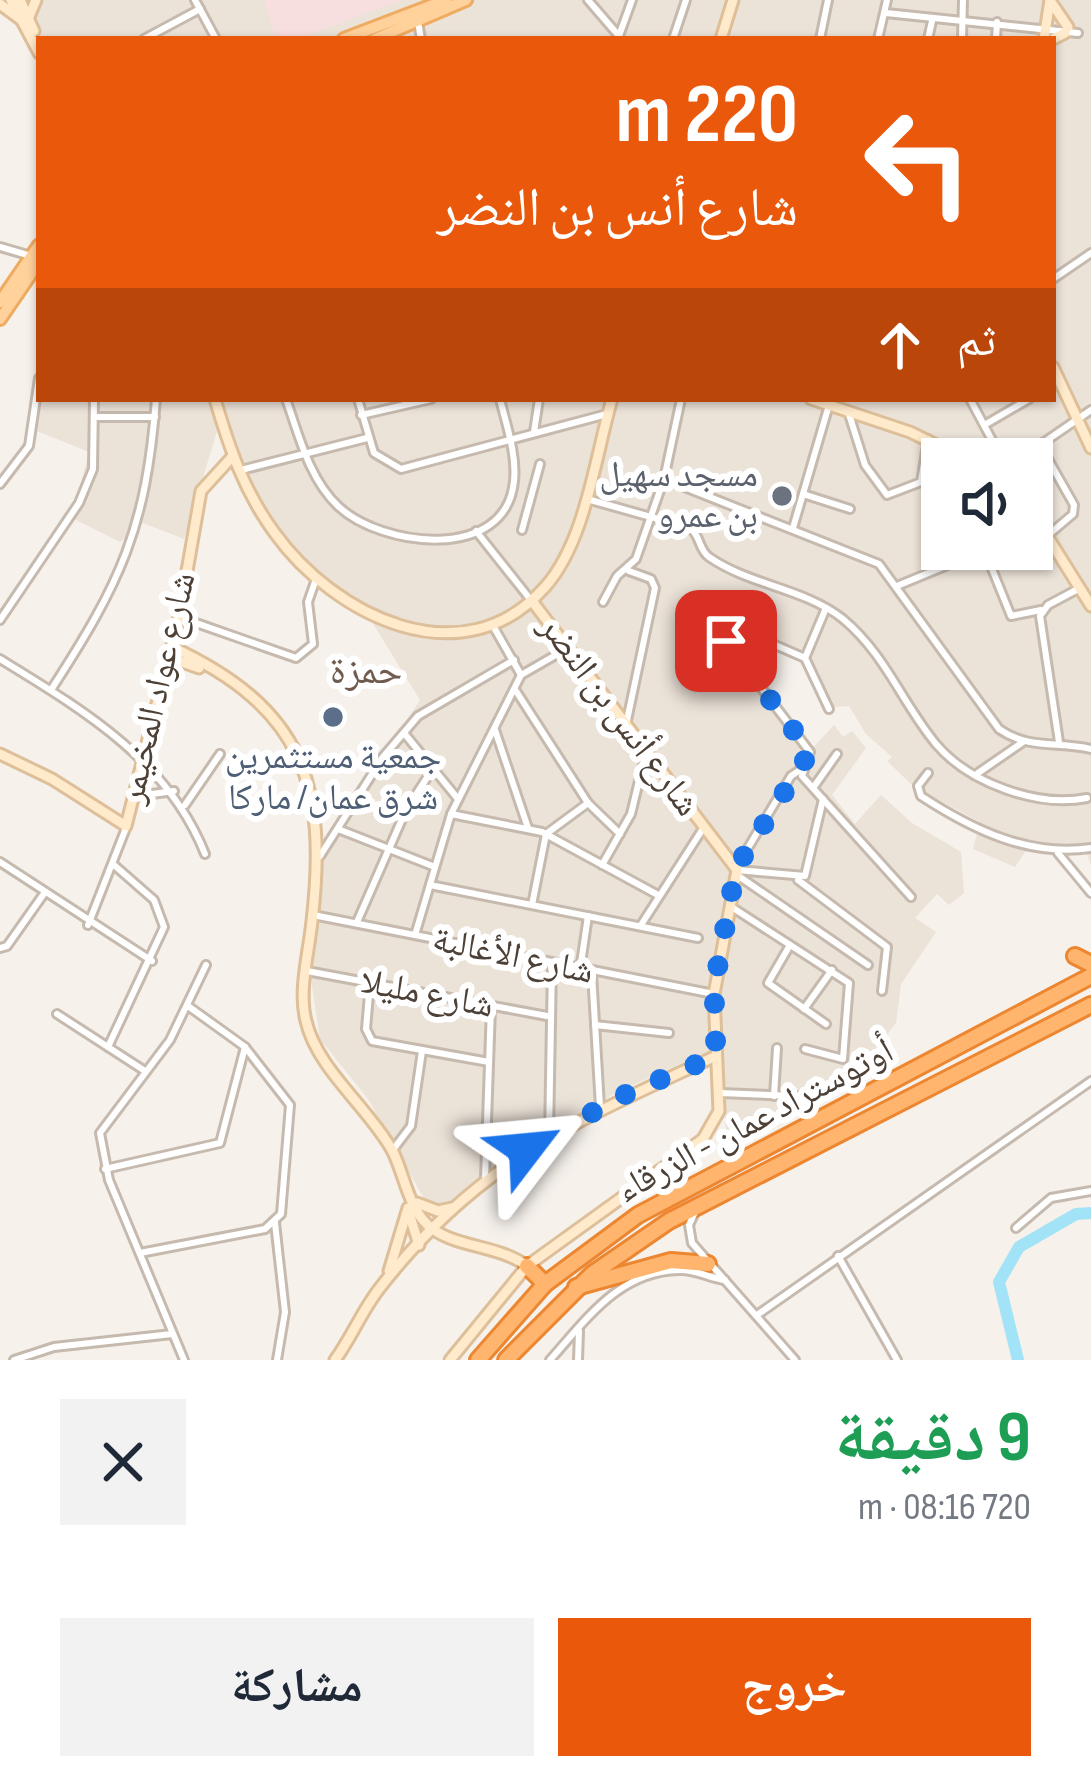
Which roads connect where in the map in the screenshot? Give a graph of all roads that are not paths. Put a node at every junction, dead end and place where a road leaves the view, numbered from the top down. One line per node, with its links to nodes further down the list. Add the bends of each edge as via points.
1 (16, 0): 18 (street)
2 (37, 0): 18 (street)
3 (195, 0): 15 (street)
4 (446, 0): 17 (main road)
5 (466, 0): 17 (main road)
6 (589, 0): 29 (street)
7 (632, 0): 30 (street)
8 (686, 0): 31 (street)
9 (734, 0): 32 (street)
10 (828, 0): 33 (street)
11 (887, 0): 16 (street)
12 (963, 0): 20 (street)
13 (1050, 0): 22 (street); 23 (street)
14 (0, 4): 18 (street)
15 (200, 9): 24 (street); 25 (street)
16 (886, 13): 19 (street); 34 (street)
17 (416, 17): 26 (main road); 27 (main road); 28 (street)
18 (25, 20): 38 (street); 41 (street)
19 (932, 21): 20 (street); 35 (street)
20 (963, 22): 21 (street); 36 (street)
21 (997, 22): 22 (street); 37 (street)
22 (1045, 30): 23 (street)
23 (1070, 31): 39 (street); 40 (street)
24 (150, 36)
25 (214, 36)
26 (354, 36)
27 (381, 36)
28 (420, 36)
29 (617, 36)
30 (618, 36)
31 (674, 36)
32 (722, 36)
33 (821, 36)
34 (879, 36)
35 (929, 36)
36 (962, 36)
37 (996, 36)
38 (36, 37)
39 (1091, 37)
40 (1056, 38)
41 (36, 45)
42 (0, 247): 44 (street)
43 (1091, 253): 45 (street)
44 (35, 260): 46 (main road); 47 (main road)
45 (1056, 277)
46 (0, 302)
47 (0, 319)
48 (1056, 379): 70 (street)
49 (36, 397): 88 (street, via 28,446)
50 (94, 402): 68 (street)
51 (156, 402): 69 (street)
52 (216, 402): 79 (street)
53 (287, 402): 80 (street)
54 (359, 402): 67 (street)
55 (418, 402): 67 (street)
56 (501, 402): 77 (street)
57 (538, 402): 72 (street)
58 (611, 402): 66 (street)
59 (680, 402): 85 (street)
60 (822, 402): 90 (street)
61 (825, 402): 65 (street)
62 (972, 402): 71 (street)
63 (1024, 402): 71 (street)
64 (1091, 410): 70 (street)
65 (848, 411): 74 (street); 87 (street, via 865,465 886,495)
66 (608, 414): 72 (street); 91 (street)
67 (361, 415): 73 (street)
68 (94, 417): 69 (street); 113 (street, via 93,469 79,503)
69 (155, 417): 125 (street, via 140,515 121,574)
70 (1076, 417): 76 (street); 78 (street)
71 (984, 425): 75 (street)
72 (534, 432): 77 (street)
73 (367, 438): 77 (street, via 379,460 401,469); 80 (street)
74 (922, 438)
75 (991, 438)
76 (1049, 438)
77 (509, 440): 86 (street)
78 (1091, 448)
79 (232, 457): 83 (street, شارع عواد المخيمر); 84 (street)
80 (307, 457): 84 (street); 96 (street, via 334,503 380,530 438,542)
81 (540, 464): 89 (street)
82 (1053, 468): 97 (street, via 1074,505)
83 (213, 474): 84 (street); 112 (street, شارع عواد المخيمر, via 201,491)
84 (240, 475): 104 (street, via 274,533)
85 (664, 479): 93 (street); 94 (street)
86 (514, 480): 89 (street); 96 (street, via 503,506)
87 (921, 482)
88 (0, 484)
89 (534, 487): 95 (street)
90 (803, 494): 92 (street); 94 (street)
91 (584, 498): 93 (street); 107 (street, via 566,556)
92 (850, 509)
93 (650, 517): 99 (street); 110 (street, via 695,531 709,557)
94 (793, 528): 105 (street, via 873,560)
95 (522, 530)
96 (476, 531): 107 (street, شارع أنس بن النضر)
97 (1053, 536)
98 (1053, 545): 106 (street)
99 (636, 559): 102 (street); 103 (street)
100 (936, 570): 105 (street)
101 (992, 570): 111 (street, via 1011,616)
102 (629, 571): 103 (street); 108 (street)
103 (640, 574): 128 (street, via 654,581 655,592)
104 (316, 579): 112 (street, via 308,602 313,644 296,658); 115 (street, via 415,632)
105 (897, 586): 131 (street, via 979,707)
106 (1080, 588): 109 (street); 111 (street)
107 (532, 601): 115 (street); 118 (street, شارع أنس بن النضر)
108 (603, 602)
109 (1091, 606)
110 (826, 608): 120 (street); 142 (street, via 874,649 938,746)
111 (1042, 609): 132 (street)
112 (179, 616): 119 (street, شارع عواد المخيمر)
113 (0, 620)
114 (718, 620): 116 (street)
115 (492, 624): 122 (street)
116 (728, 624): 117 (street); 123 (street, via 726,641)
117 (760, 638): 120 (street); 123 (street)
118 (568, 648): 124 (street); 128 (street, شارع أنس بن النضر)
119 (170, 652): 138 (street, شارع عواد المخيمر); 162 (street, via 248,692 286,735 314,807)
120 (805, 658): 127 (street)
121 (0, 659): 125 (street)
122 (514, 660): 124 (street); 130 (street, via 435,704)
123 (745, 666): 139 (street, via 808,748)
124 (521, 675): 126 (street)
125 (51, 690): 138 (street)
126 (516, 691): 129 (street); 149 (street)
127 (829, 709)
128 (626, 724): 134 (street, شارع أنس بن النضر)
129 (495, 730): 147 (street); 154 (street)
130 (404, 733): 140 (street); 155 (street)
131 (1023, 742): 132 (street); 142 (street)
132 (1059, 742): 133 (street)
133 (1091, 749)
134 (646, 751): 153 (street, شارع أنس بن النضر); 157 (street)
135 (0, 754): 152 (street)
136 (220, 754): 150 (street)
137 (837, 754): 143 (street)
138 (142, 757): 144 (street); 145 (street, شارع عواد المخيمر)
139 (802, 768): 143 (street); 167 (street)
140 (432, 770): 147 (street); 159 (street)
141 (928, 773): 160 (street, via 918,786 922,798 1009,841)
142 (978, 773): 146 (street, via 1028,797)
143 (813, 788): 148 (street)
144 (174, 791): 145 (street); 150 (street)
145 (136, 796): 152 (street, شارع عواد المخيمر)
146 (1087, 798)
147 (458, 799): 151 (street)
148 (823, 799): 168 (street, via 807,873); 173 (street)
149 (588, 803): 156 (street); 157 (street)
150 (184, 806): 161 (street)
151 (451, 814): 154 (street); 166 (street)
152 (126, 826): 164 (street, شارع عواد المخيمر)
153 (704, 826): 167 (street, شارع أنس بن النضر); 172 (street)
154 (528, 828): 156 (street)
155 (336, 829): 159 (street); 162 (street)
156 (546, 834): 165 (street); 174 (street)
157 (620, 834): 165 (street)
158 (1091, 848): 160 (street)
159 (388, 849): 166 (street); 178 (street)
160 (1058, 853): 170 (street)
161 (205, 854)
162 (320, 856): 176 (street)
163 (0, 862): 171 (street)
164 (114, 865): 179 (street, شارع عواد المخيمر); 186 (street, via 161,910)
165 (602, 865): 172 (street)
166 (435, 867): 169 (street)
167 (737, 871): 168 (street); 175 (street); 190 (street)
168 (798, 880): 197 (street, via 887,947)
169 (430, 884): 174 (street); 181 (street)
170 (1091, 893)
171 (44, 895): 179 (street); 184 (street)
172 (658, 895): 180 (street)
173 (911, 897)
174 (532, 905): 177 (street)
175 (730, 906): 183 (street); 198 (street)
176 (313, 915): 178 (street, شارع الأغالبة); 193 (street)
177 (588, 916): 180 (street); 191 (street)
178 (357, 922): 181 (street, شارع الأغالبة)
179 (88, 925): 186 (street)
180 (641, 926): 182 (street)
181 (415, 935): 187 (street, شارع الأغالبة)
182 (698, 938)
183 (790, 944): 192 (street); 202 (street, via 767,981)
184 (0, 948)
185 (1075, 956): 188 (highway)
186 (152, 962): 208 (street)
187 (552, 964): 191 (street, شارع الأغالبة); 204 (street)
188 (1091, 964)
189 (206, 965): 200 (street)
190 (868, 965)
191 (580, 970): 194 (street, شارع الأغالبة)
192 (832, 970): 202 (street); 211 (street, via 850,985 843,1058)
193 (307, 971): 196 (street, شارع مليلا); 222 (street, via 309,1031)
194 (592, 972): 198 (street, شارع الأغالبة); 206 (street)
195 (1091, 976): 238 (highway, أوتوستراد عمان - الزرقاء, via 664,1199)
196 (370, 983): 201 (street, شارع مليلا); 212 (street, via 369,1038)
197 (883, 991)
198 (714, 994): 213 (street)
199 (1091, 1005): 227 (highway, أوتوستراد عمان - الزرقاء)
200 (187, 1006): 209 (street); 215 (street)
201 (491, 1007): 204 (street, شارع مليلا); 214 (street)
202 (804, 1009): 205 (street)
203 (57, 1014): 208 (street)
204 (547, 1016): 221 (street)
205 (826, 1024)
206 (594, 1025): 207 (street); 220 (street)
207 (669, 1033)
208 (108, 1047): 215 (street)
209 (244, 1047): 223 (street, via 220,1143); 229 (street, via 292,1115)
210 (777, 1048): 218 (street)
211 (805, 1049)
212 (422, 1051): 214 (street); 222 (street, via 411,1126)
213 (716, 1056): 217 (street); 220 (street)
214 (489, 1062): 224 (street)
215 (145, 1071): 223 (street, via 104,1121)
216 (1091, 1082): 234 (street)
217 (718, 1093): 218 (street); 236 (street, via 717,1118 703,1138)
218 (774, 1096): 219 (street)
219 (818, 1097)
220 (600, 1107): 221 (street)
221 (549, 1137): 224 (street)
222 (392, 1151): 226 (street)
223 (105, 1168): 233 (street)
224 (485, 1179): 228 (street)
225 (1091, 1191): 230 (street, via 1051,1198)
226 (409, 1199): 228 (street, via 438,1211); 231 (street); 232 (street); 239 (street)
227 (698, 1205): 235 (street, via 690,1237); 240 (highway, أوتوستراد عمان - الزرقاء)
228 (457, 1207): 231 (street)
229 (275, 1223): 233 (street); 249 (street, via 285,1312)
230 (1016, 1228)
231 (433, 1230): 232 (street); 236 (street)
232 (419, 1245): 239 (street)
233 (140, 1253): 243 (street)
234 (838, 1256): 241 (street); 256 (street)
235 (708, 1264): 237 (street); 240 (highway, via 670,1261)
236 (527, 1266): 238 (highway); 250 (street)
237 (725, 1280): 241 (street); 242 (street, via 683,1270 649,1276 600,1300)
238 (545, 1284): 251 (highway, أوتوستراد عمان - الزرقاء)
239 (381, 1286): 245 (street)
240 (576, 1287): 252 (highway, أوتوستراد عمان - الزرقاء)
241 (757, 1316): 255 (street)
242 (579, 1327): 253 (street); 254 (street)
243 (172, 1334): 244 (street); 248 (street)
244 (54, 1347): 246 (street); 247 (street)
245 (337, 1359)
246 (15, 1360)
247 (58, 1360)
248 (184, 1360)
249 (277, 1360)
250 (450, 1360)
251 (478, 1360)
252 (506, 1360)
253 (550, 1360)
254 (578, 1360)
255 (794, 1360)
256 (897, 1360)

